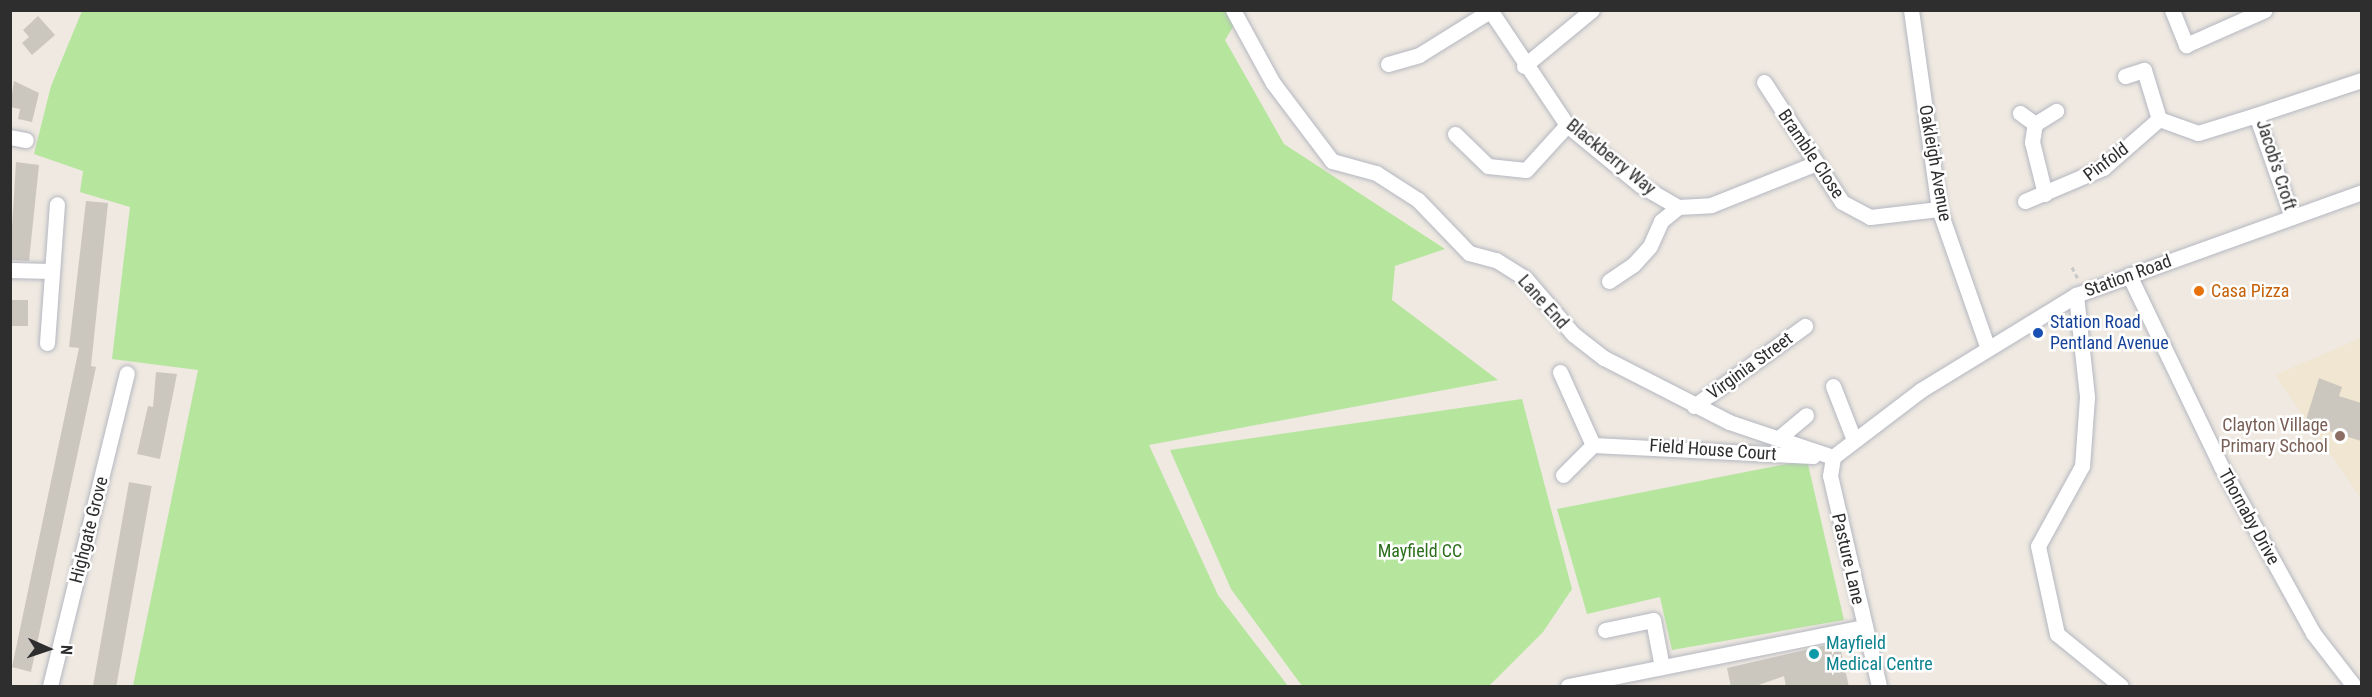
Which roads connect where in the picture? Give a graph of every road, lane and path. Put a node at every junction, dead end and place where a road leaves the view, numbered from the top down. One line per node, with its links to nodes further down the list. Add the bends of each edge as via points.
1 (1233, 10): 38 (street, Lane End, via 1273,82 1332,161 1376,173 1418,200 1469,253 1496,260 1525,278 1573,334 1604,358)
2 (1592, 10): 8 (street)
3 (1911, 10): 25 (street, Oakleigh Avenue)
4 (2172, 10): 5 (street, via 2186,45)
5 (2265, 10)
6 (1490, 11): 7 (street, via 1419,55); 8 (street, Blackberry Way)
7 (1388, 64)
8 (1524, 66): 17 (street, Blackberry Way)
9 (2125, 76): 15 (street, via 2144,70)
10 (2361, 80): 14 (street, Jacob's Croft)
11 (1764, 82): 19 (street, Bramble Close)
12 (2056, 111): 16 (street)
13 (2020, 113): 16 (street)
14 (2256, 115): 15 (street, via 2198,133); 26 (street, Jacob's Croft)
15 (2159, 119): 21 (street, Pinfold, via 2103,168)
16 (2036, 124): 21 (street, via 2034,167)
17 (1567, 125): 18 (street, via 1526,170 1488,166); 24 (street, Blackberry Way, via 1640,185)
18 (1455, 134)
19 (1814, 164): 24 (street, via 1711,205); 25 (street, Bramble Close, via 1842,202 1870,217)
20 (2361, 192): 26 (street, Station Road)
21 (2045, 194): 22 (street, Pinfold)
22 (2025, 201)
23 (57, 204): 28 (street)
24 (1678, 207): 30 (street, via 1661,221 1633,265)
25 (1939, 209): 34 (street, Oakleigh Avenue)
26 (2292, 217): 29 (street, Station Road)
27 (10, 270): 28 (street)
28 (52, 271): 33 (street)
29 (2129, 275): 31 (street, Station Road); 52 (street, Thornaby Drive, via 2222,468 2313,633)
30 (1609, 281)
31 (2076, 295): 34 (street, Station Road); 51 (street, via 2087,397 2082,466 2038,546 2057,634)
32 (1805, 326): 38 (street, Virginia Street)
33 (47, 343)
34 (1987, 346): 41 (street, Station Road)
35 (1560, 372): 42 (street)
36 (127, 373): 48 (street, Highgate Grove)
37 (1833, 386): 41 (street)
38 (1694, 406): 40 (street, Lane End)
39 (1806, 415): 40 (street)
40 (1780, 438): 43 (street, Lane End)
41 (1854, 440): 43 (street)
42 (1593, 445): 43 (street, Field House Court); 44 (street)
43 (1833, 457): 45 (street, Pasture Lane, via 1830,476)
44 (1563, 475)
45 (1863, 627): 47 (street); 50 (street, Pasture Lane)
46 (1605, 630): 47 (street, via 1653,620)
47 (1662, 667): 49 (street)
48 (51, 687)
49 (1568, 687)
50 (1880, 687)
51 (2121, 687)
52 (2354, 687)

